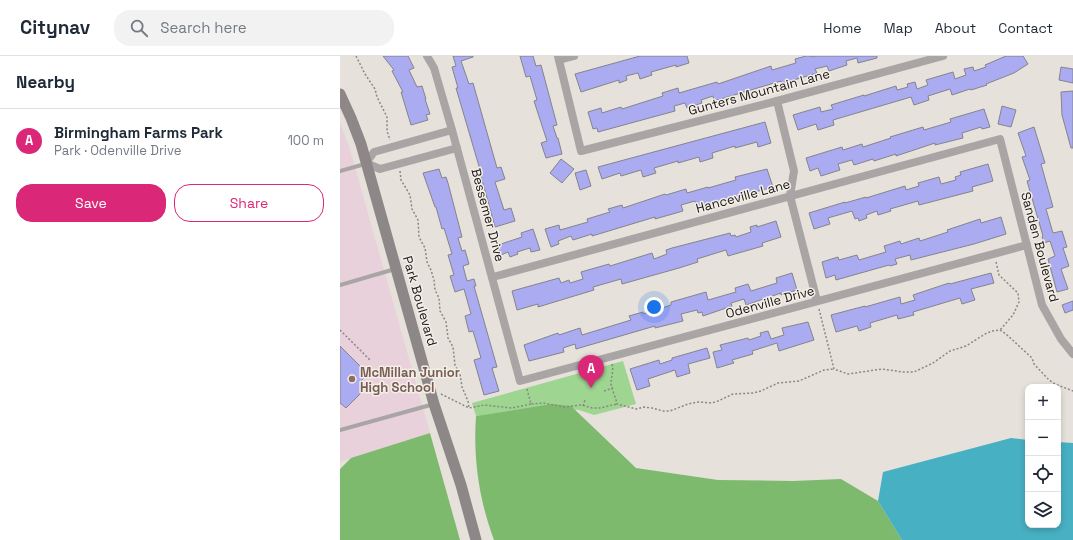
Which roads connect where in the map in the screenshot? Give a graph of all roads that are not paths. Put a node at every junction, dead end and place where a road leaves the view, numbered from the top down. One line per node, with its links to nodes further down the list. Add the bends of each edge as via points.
1 (427, 56): 7 (street, Bessemer Drive, via 434,68)
2 (574, 56): 4 (street)
3 (943, 56): 6 (street, Gunters Mountain Lane)
4 (558, 58): 6 (street, Gunters Mountain Lane, via 581,151)
5 (340, 94): 10 (main road, Park Boulevard, via 355,128)
6 (777, 101): 12 (street, via 794,171)
7 (452, 130): 9 (street, Bessemer Drive); 10 (street, via 374,152)
8 (1000, 139): 12 (street, Hanceville Lane); 13 (street, Sanden Boulevard)
9 (457, 148): 10 (street, via 380,170); 15 (street, Bessemer Drive)
10 (366, 164): 11 (lane); 14 (main road, Park Boulevard)
11 (340, 171)
12 (790, 196): 15 (street, Hanceville Lane); 17 (street)
13 (1027, 245): 17 (street, Odenville Drive); 18 (street, Sanden Boulevard, via 1042,305 1061,339)
14 (396, 269): 16 (lane); 20 (main road, Park Boulevard)
15 (492, 277): 19 (street, Bessemer Drive)
16 (340, 284)
17 (818, 305): 19 (street, Odenville Drive)
18 (1073, 354)
19 (520, 381)
20 (436, 399): 21 (lane); 22 (main road, Park Boulevard)
21 (340, 430)
22 (476, 540)

